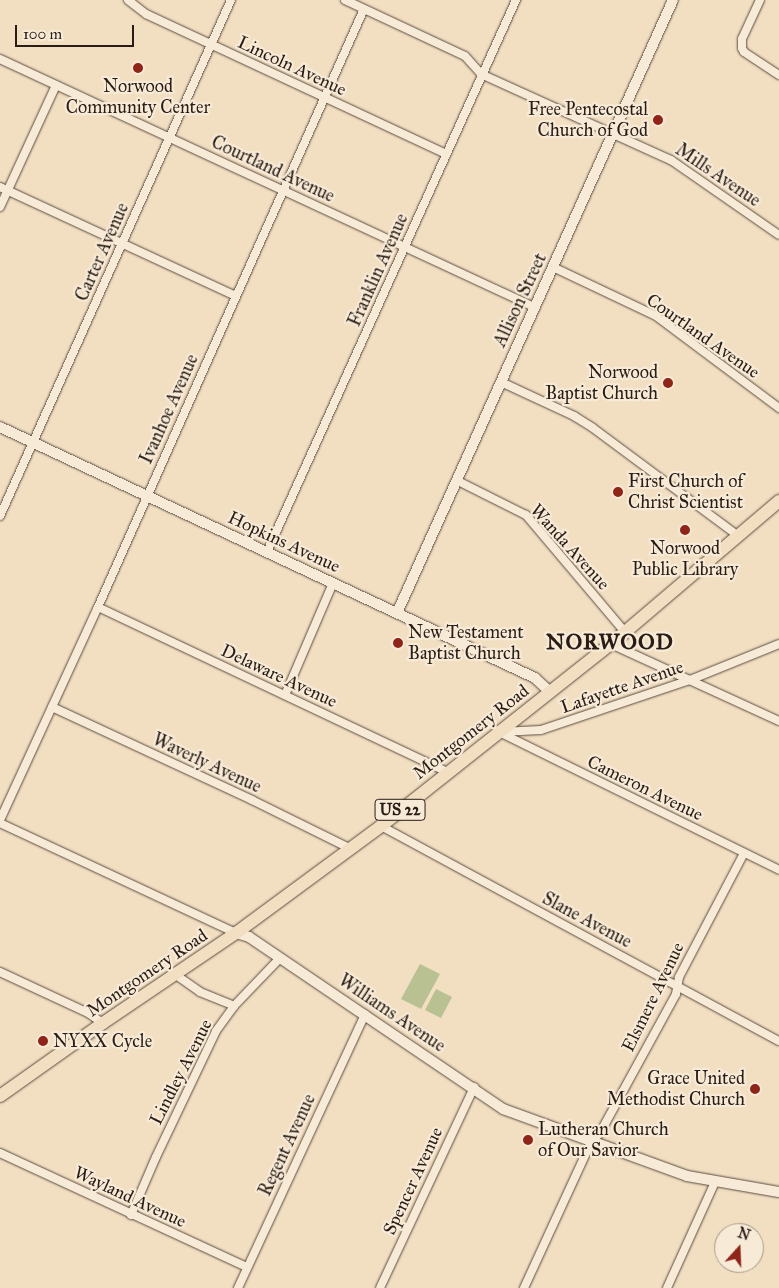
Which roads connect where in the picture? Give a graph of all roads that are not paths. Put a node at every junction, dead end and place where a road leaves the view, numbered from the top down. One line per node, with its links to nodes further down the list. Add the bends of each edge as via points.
1 (128, 0): 8 (street, Lincoln Avenue, via 146,14)
2 (231, 0): 8 (street, Carter Avenue)
3 (345, 0): 7 (street, Mills Avenue)
4 (516, 0): 10 (street, Franklin Avenue)
5 (673, 0): 14 (street, Allison Street)
6 (760, 0): 11 (street, via 742,39 742,48)
7 (364, 9): 10 (street, Mills Avenue, via 465,56); 13 (street, Ivanhoe Avenue)
8 (210, 45): 13 (street, Lincoln Avenue); 15 (street, Carter Avenue)
9 (0, 59): 12 (street, Courtland Avenue)
10 (481, 74): 14 (street, Mills Avenue); 16 (street, Franklin Avenue)
11 (779, 76)
12 (56, 85): 15 (street, Courtland Avenue); 17 (street)
13 (326, 98): 16 (street, Lincoln Avenue); 18 (street, Ivanhoe Avenue)
14 (613, 134): 20 (street, Mills Avenue, via 692,172); 23 (street, Allison Street)
15 (170, 138): 18 (street, Courtland Avenue); 21 (street, Carter Avenue)
16 (446, 154): 22 (street, Franklin Avenue)
17 (4, 188): 19 (street); 21 (street)
18 (284, 191): 22 (street, Courtland Avenue); 24 (street, Ivanhoe Avenue)
19 (0, 207)
20 (779, 235)
21 (122, 243): 24 (street); 29 (street, Carter Avenue)
22 (405, 248): 25 (street, Courtland Avenue); 35 (street, Franklin Avenue)
23 (553, 267): 25 (street, Allison Street); 27 (street, Courtland Avenue, via 656,316)
24 (236, 296): 31 (street, Ivanhoe Avenue)
25 (534, 307): 26 (street, Allison Street)
26 (501, 382): 30 (street, Allison Street); 34 (street, via 593,428)
27 (779, 408)
28 (0, 427): 29 (street, Hopkins Avenue)
29 (33, 443): 31 (street, Hopkins Avenue); 33 (street, Carter Avenue)
30 (456, 480): 38 (street, Allison Street); 39 (street, Wanda Avenue, via 526,515)
31 (147, 497): 35 (street, Hopkins Avenue); 37 (street, Ivanhoe Avenue)
32 (779, 501): 34 (main road, Montgomery Road / US 22)
33 (0, 516)
34 (737, 534): 39 (main road, Montgomery Road / US 22)
35 (268, 552): 36 (street, Hopkins Avenue)
36 (333, 583): 38 (street, Hopkins Avenue); 44 (street)
37 (98, 607): 44 (street, Delaware Avenue); 45 (street, Ivanhoe Avenue)
38 (397, 613): 43 (street, Hopkins Avenue, via 536,678)
39 (624, 632): 40 (main road, Montgomery Road / US 22)
40 (611, 644): 42 (street); 43 (main road, Montgomery Road / US 22)
41 (779, 644): 42 (street, Lafayette Avenue)
42 (690, 680): 46 (street); 47 (street, Lafayette Avenue, via 541,730)
43 (550, 692): 47 (main road, Montgomery Road / US 22)
44 (284, 695): 48 (street, Delaware Avenue)
45 (52, 707): 49 (street, Ivanhoe Avenue); 51 (street, Waverly Avenue)
46 (779, 721)
47 (499, 732): 48 (main road, Montgomery Road / US 22); 52 (street, Cameron Avenue)
48 (447, 772): 50 (main road, Montgomery Road / US 22)
49 (0, 822): 54 (street, Williams Avenue)
50 (381, 826): 51 (main road, Montgomery Road / US 22); 58 (street, Slane Avenue)
51 (349, 848): 54 (main road, Montgomery Road / US 22)
52 (744, 853): 53 (street, Cameron Avenue); 58 (street, Elsmere Avenue)
53 (779, 870)
54 (236, 933): 55 (street, Williams Avenue, via 249,936); 57 (main road, Montgomery Road / US 22)
55 (280, 958): 59 (street, Lindley Avenue); 60 (street, Williams Avenue)
56 (0, 972): 61 (street)
57 (176, 975): 59 (street, via 200,992); 61 (main road, Montgomery Road / US 22)
58 (676, 985): 62 (street, Slane Avenue); 65 (street, Elsmere Avenue, via 676,994 600,1133)
59 (234, 1006): 69 (street, Lindley Avenue, via 216,1031)
60 (365, 1014): 63 (street, Williams Avenue); 70 (street, Regent Avenue)
61 (103, 1023): 64 (main road, Montgomery Road / US 22)
62 (779, 1041)
63 (474, 1087): 65 (street, Williams Avenue, via 513,1113); 72 (street, Spencer Avenue)
64 (0, 1096)
65 (591, 1142): 67 (street, Williams Avenue, via 687,1176); 73 (street, Elsmere Avenue)
66 (0, 1153): 69 (street, Wayland Avenue)
67 (715, 1182): 68 (street, Williams Avenue); 74 (street)
68 (779, 1192)
69 (131, 1215): 70 (street, Wayland Avenue)
70 (247, 1267): 71 (street, Regent Avenue)
71 (238, 1288)
72 (380, 1288)
73 (524, 1288)
74 (667, 1288)

